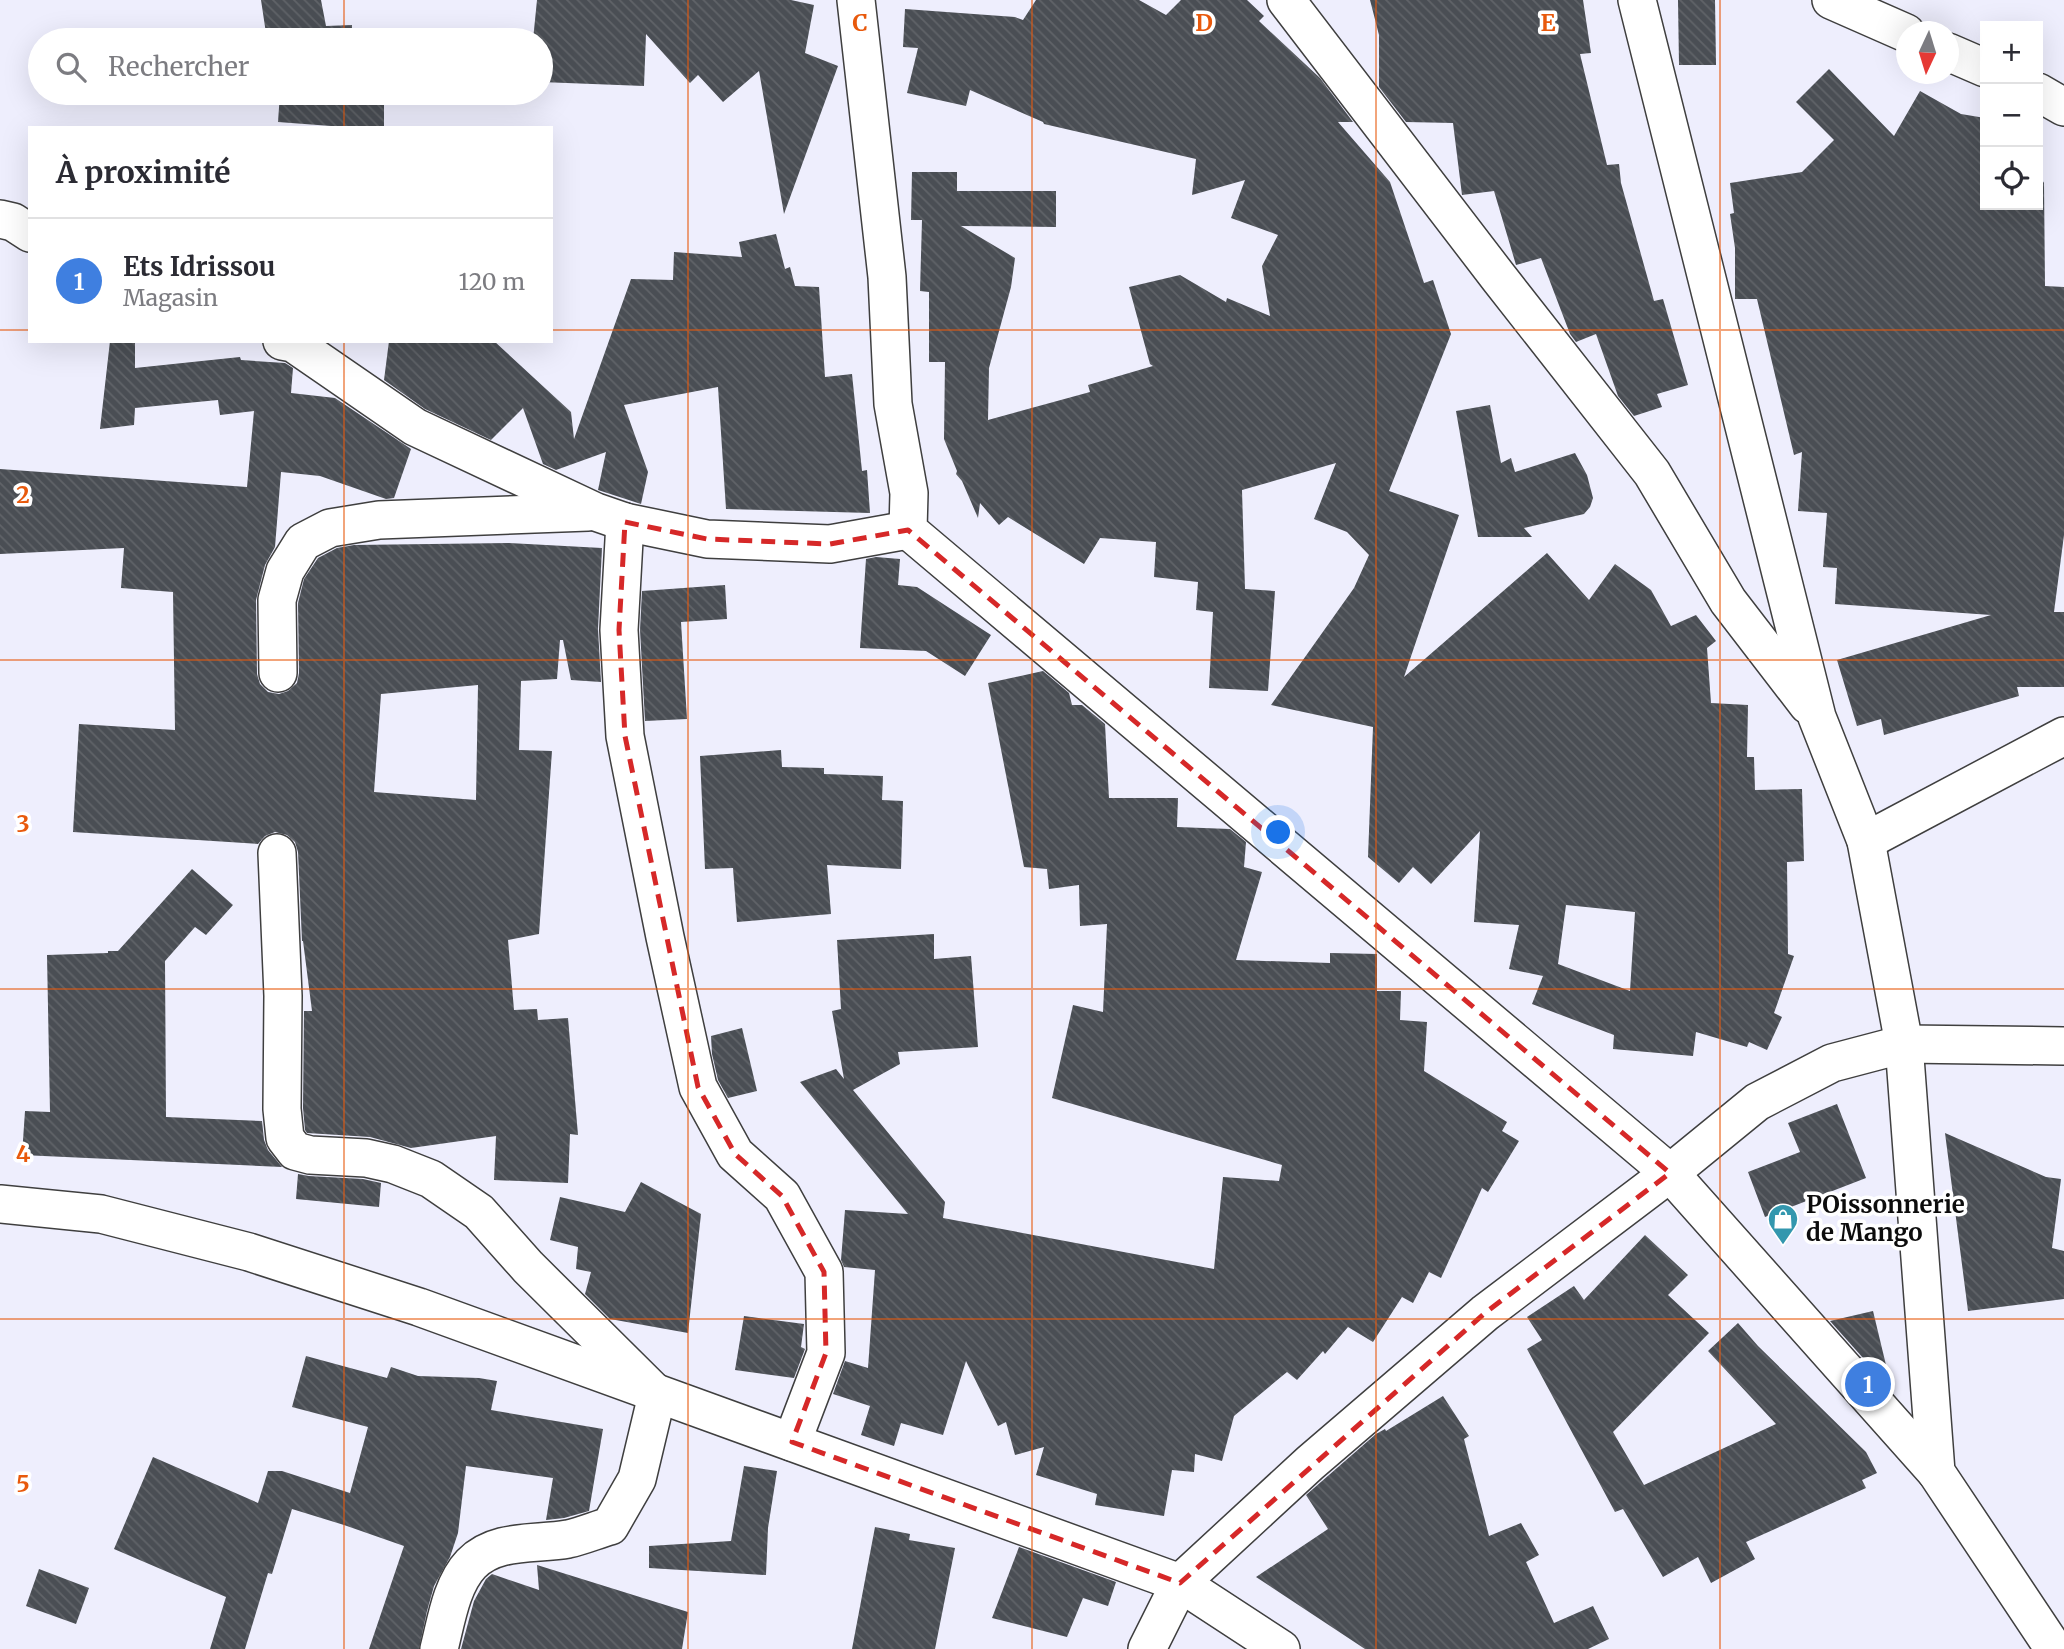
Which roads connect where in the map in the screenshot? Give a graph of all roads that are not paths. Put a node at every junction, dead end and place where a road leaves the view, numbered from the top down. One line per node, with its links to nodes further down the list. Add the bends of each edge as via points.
1 (856, 0): 14 (street, via 887,277 892,404 909,493)
2 (1286, 0): 16 (street, via 1652,473 1728,601)
3 (1637, 0): 16 (street)
4 (1831, 0): 5 (street)
5 (1896, 29)
6 (1959, 57): 7 (street)
7 (1980, 66)
8 (2043, 95): 9 (street)
9 (2064, 107)
10 (0, 219): 11 (street)
11 (28, 232)
12 (293, 343): 13 (street, via 415,427)
13 (610, 517): 14 (street, via 707,539 830,544); 15 (street, via 379,520 330,528 303,542 285,571 277,600); 25 (street, via 625,736 698,1087 735,1154 782,1196 824,1272 826,1353)
14 (908, 530): 22 (street)
15 (278, 673)
16 (1817, 717): 18 (street)
17 (2064, 736): 18 (street)
18 (1866, 841): 20 (street)
19 (277, 853): 24 (street, via 285,1138 295,1151 310,1155 393,1164 431,1179 469,1205)
20 (1904, 1044): 21 (street); 22 (street, via 1832,1063 1757,1102); 26 (street)
21 (2064, 1046)
22 (1670, 1173): 26 (street); 27 (street, via 1485,1313 1310,1463)
23 (0, 1204): 24 (street, via 101,1214 249,1252 419,1307)
24 (657, 1395): 25 (street); 28 (street, via 637,1479 610,1526 569,1539 499,1546 480,1556 456,1588)
25 (792, 1442): 27 (street)
26 (1936, 1472): 31 (street)
27 (1180, 1583): 29 (street); 30 (street)
28 (439, 1649)
29 (1147, 1649)
30 (1281, 1649)
31 (2054, 1649)

